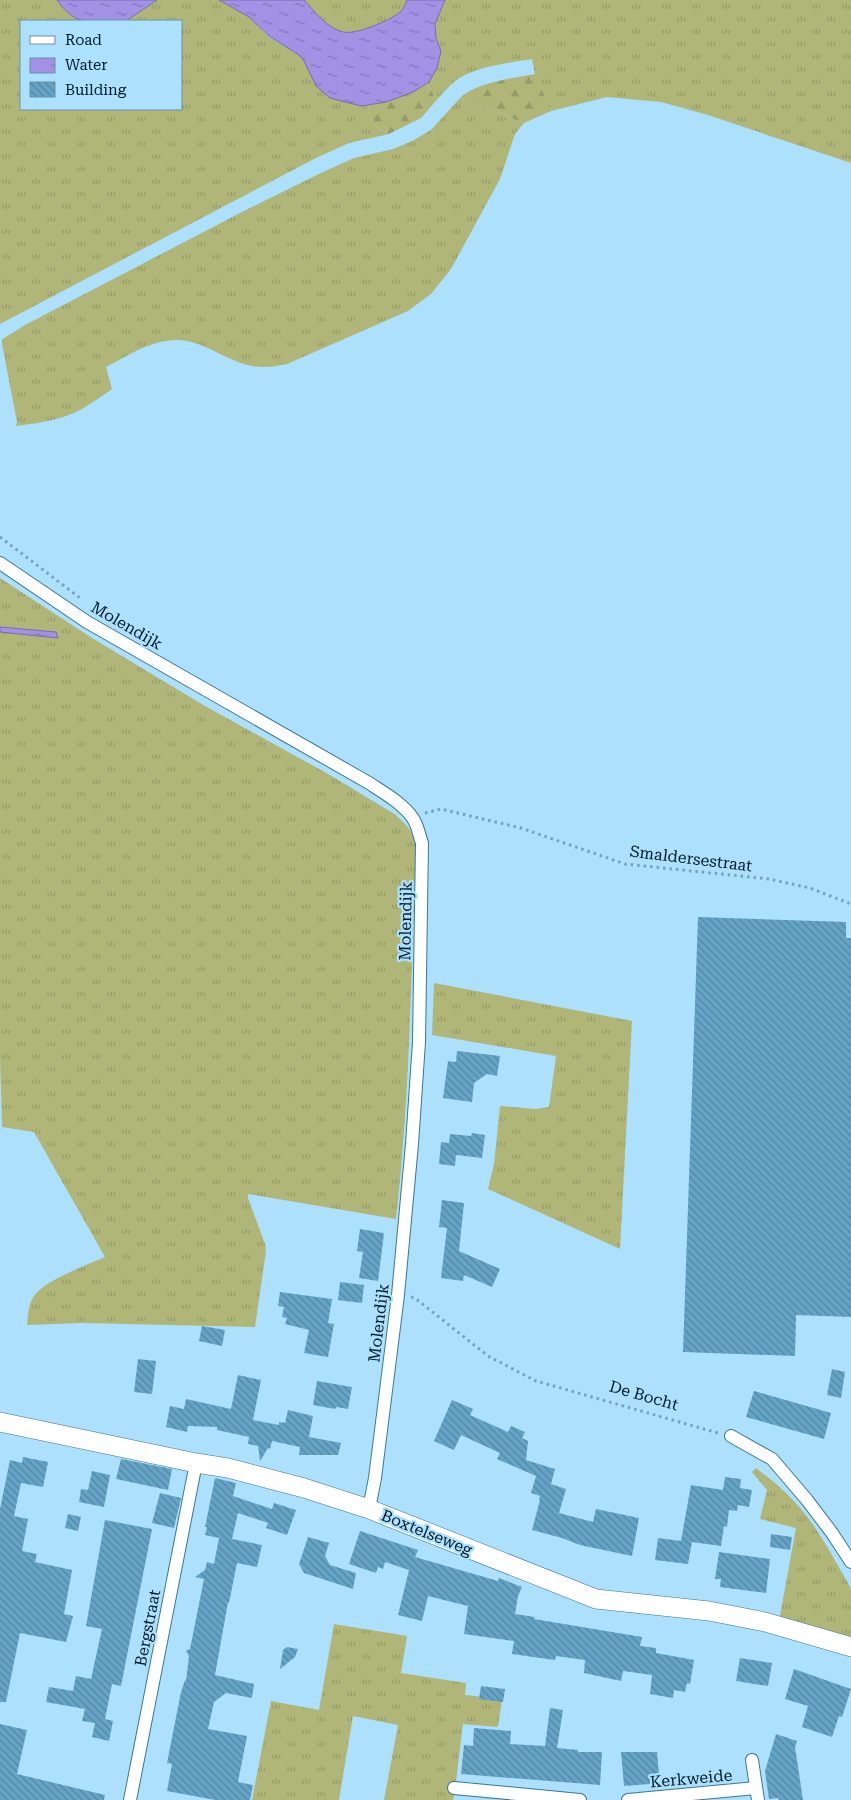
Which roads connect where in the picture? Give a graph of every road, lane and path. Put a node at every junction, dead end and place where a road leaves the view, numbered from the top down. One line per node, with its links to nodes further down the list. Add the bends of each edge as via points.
1 (0, 563): 2 (street, Molendijk, via 87,622 369,783)
2 (413, 818): 3 (path, Smaldersestraat, via 441,809 521,828 625,864 769,879 810,888); 4 (street, Molendijk, via 422,843 419,1042)
3 (851, 904)
4 (398, 1295): 6 (path, De Bocht, via 415,1298 488,1356 536,1381); 8 (street, Molendijk)
5 (0, 1422): 7 (street, Boxtelseweg)
6 (731, 1436): 9 (street, via 772,1459 807,1500)
7 (196, 1463): 8 (street, Boxtelseweg, via 304,1488); 14 (street, Bergstraat)
8 (369, 1509): 10 (street, Boxtelseweg, via 596,1599 709,1611 756,1620)
9 (851, 1562)
10 (851, 1647)
11 (752, 1760): 13 (street, Kerkweide)
12 (454, 1788): 15 (street)
13 (757, 1794): 16 (street, Kerkweide)
14 (130, 1800)
15 (580, 1800)
16 (628, 1800)

